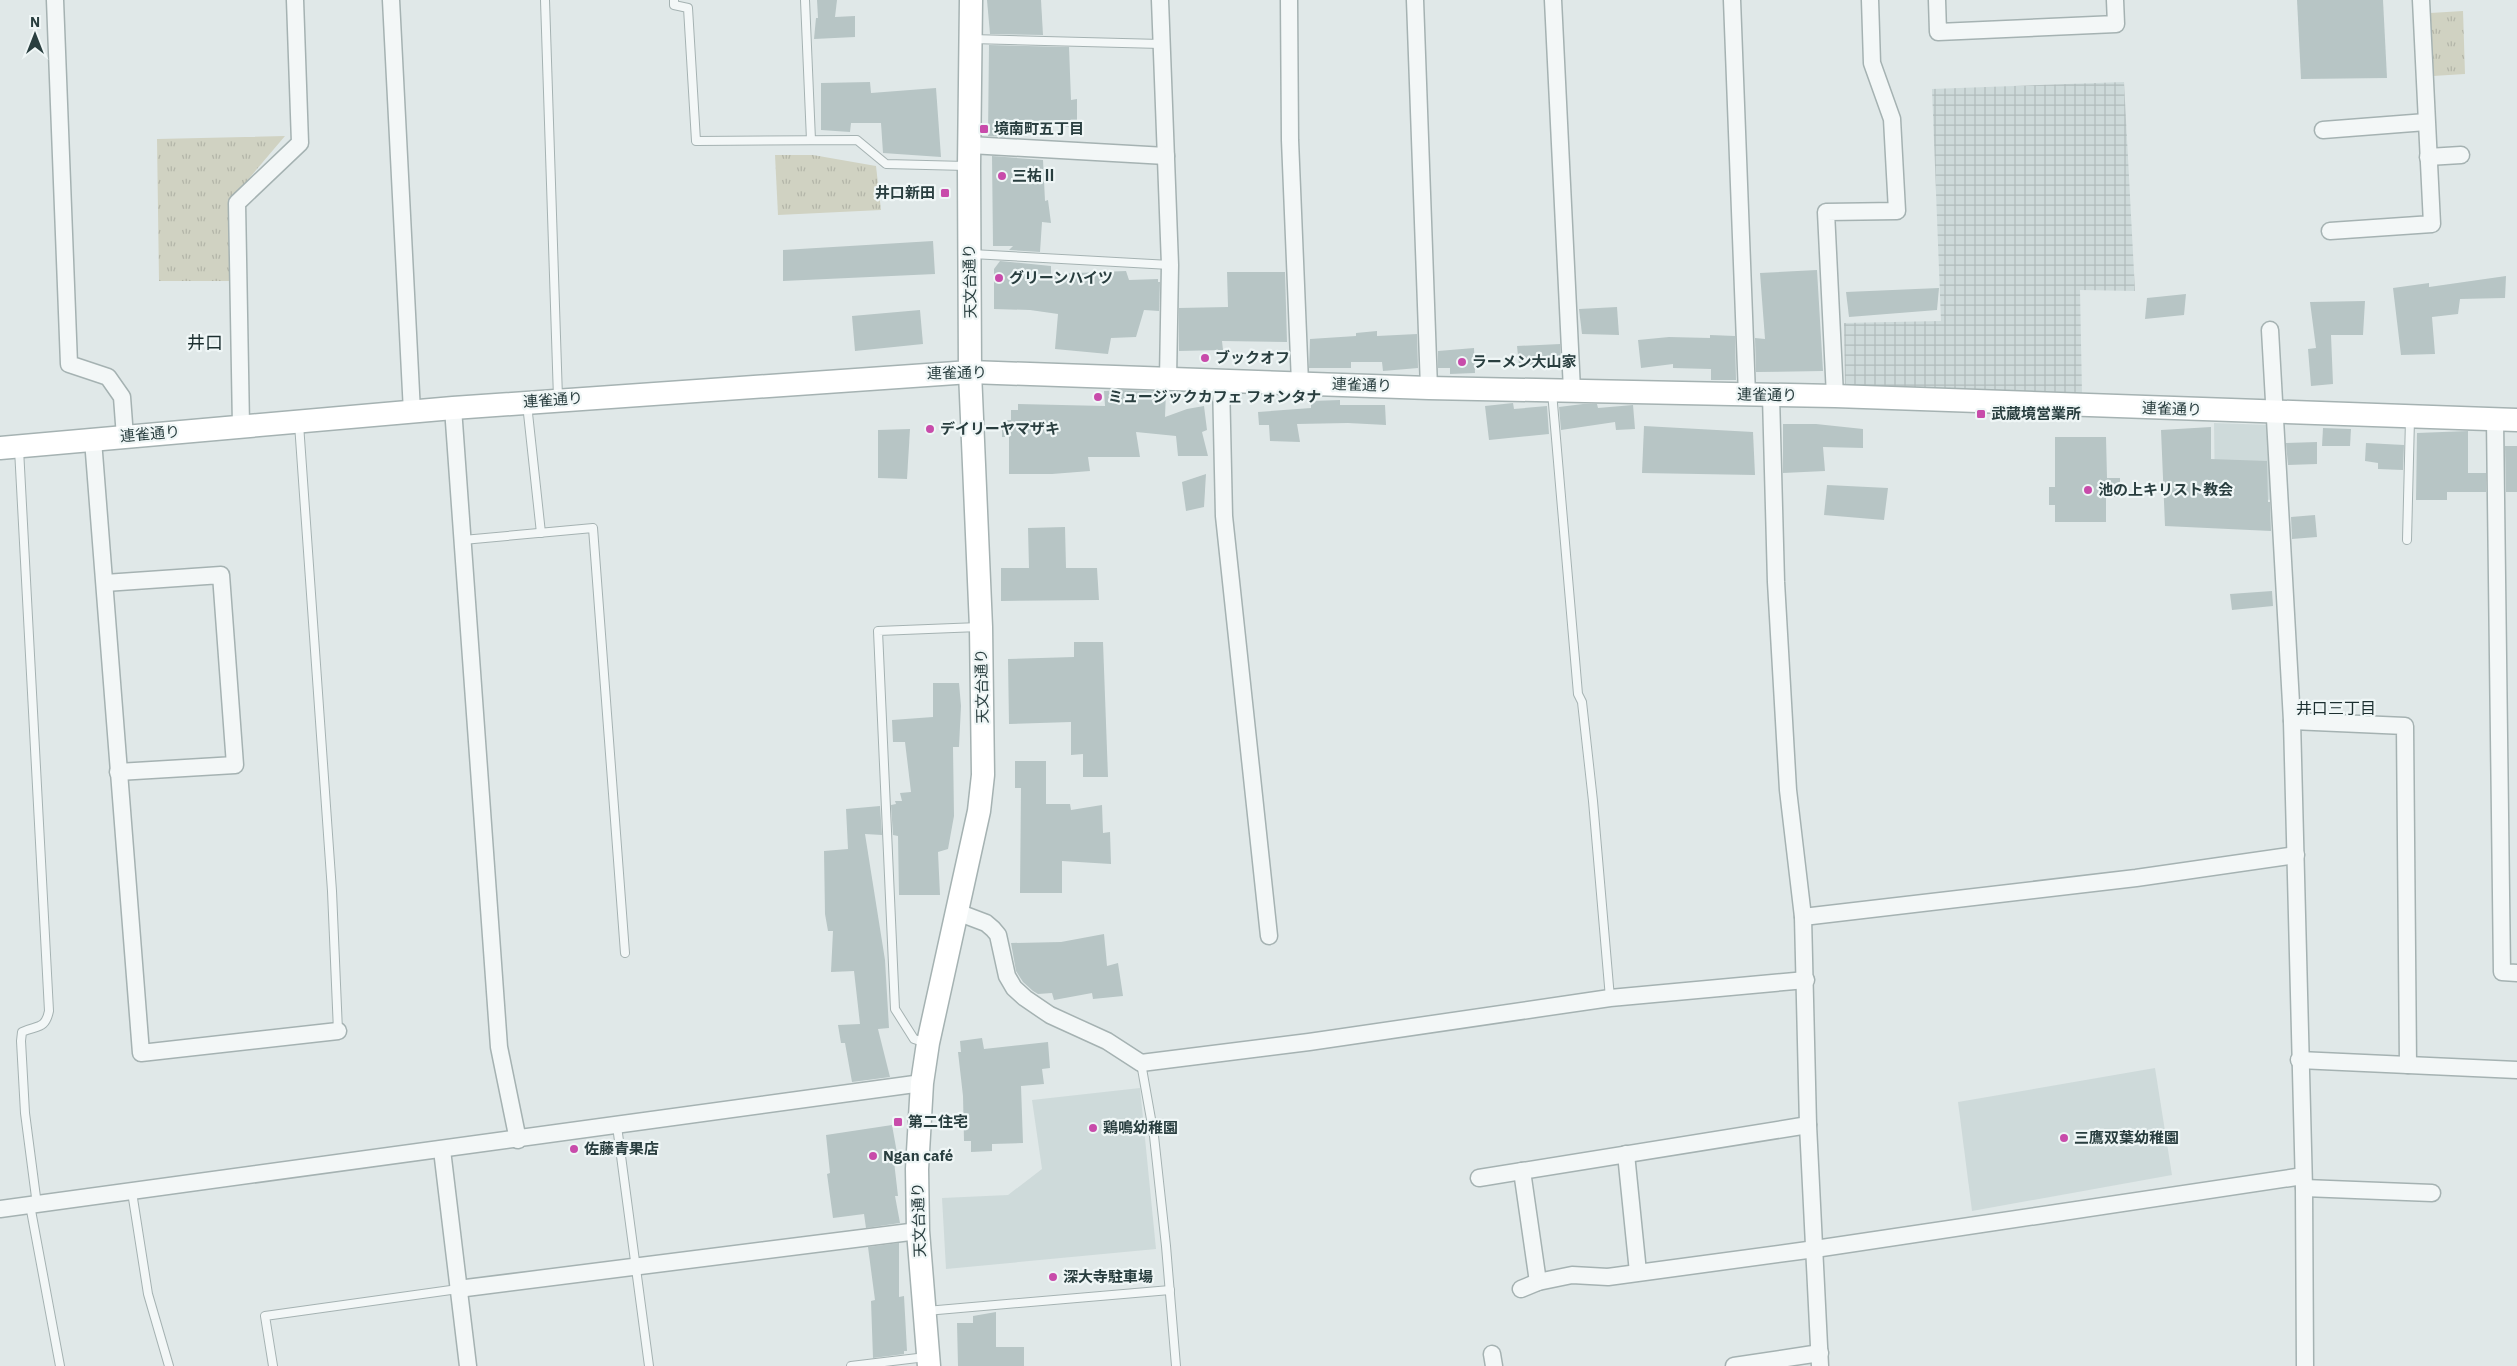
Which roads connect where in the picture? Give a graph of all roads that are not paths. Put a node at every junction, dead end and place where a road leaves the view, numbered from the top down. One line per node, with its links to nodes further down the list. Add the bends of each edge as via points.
1 (55, 0): 49 (street, via 69,364 108,378 122,397)
2 (295, 0): 48 (street, via 300,143 237,203)
3 (391, 0): 42 (street)
4 (545, 0): 39 (lane)
5 (674, 0): 21 (lane, via 674,5 688,8 696,141)
6 (805, 0): 21 (lane)
7 (971, 0): 17 (main road, 天文台通り)
8 (1160, 0): 18 (street)
9 (1289, 0): 33 (street, via 1290,140)
10 (1415, 0): 34 (street)
11 (1553, 0): 35 (street)
12 (1732, 0): 36 (street)
13 (1870, 0): 38 (street, via 1872,63 1892,119 1897,211 1826,212)
14 (1937, 0): 15 (street, via 1938,32 2116,24)
15 (2115, 0)
16 (2421, 0): 19 (street)
17 (972, 39): 18 (lane); 22 (main road, 天文台通り)
18 (1161, 44): 24 (street)
19 (2426, 122): 20 (street); 25 (street)
20 (2324, 130)
21 (811, 140): 22 (lane, via 857,140 886,164)
22 (970, 155): 24 (street); 27 (main road, 天文台通り)
23 (2461, 155): 25 (street)
24 (1166, 156): 28 (street)
25 (2428, 157): 26 (street, via 2432,224)
26 (2330, 231)
27 (969, 254): 28 (lane); 30 (main road, 天文台通り)
28 (1170, 265): 31 (street)
29 (2270, 330): 43 (street)
30 (970, 372): 31 (main road, 連雀通り); 39 (main road, 連雀通り); 56 (main road, 天文台通り)
31 (1168, 379): 32 (main road, 連雀通り)
32 (1221, 381): 33 (main road, 連雀通り); 62 (street, via 1224,516)
33 (1300, 383): 34 (main road, 連雀通り)
34 (1429, 388): 35 (main road, 連雀通り)
35 (1562, 390): 36 (main road, 連雀通り); 66 (lane, via 1578,694 1582,702 1594,801)
36 (1747, 395): 37 (main road, 連雀通り)
37 (1770, 396): 38 (main road, 連雀通り); 61 (street, via 1788,790)
38 (1836, 396): 43 (main road, 連雀通り)
39 (558, 400): 40 (main road, 連雀通り)
40 (527, 402): 41 (main road, 連雀通り); 52 (lane)
41 (453, 408): 42 (main road, 連雀通り); 53 (street)
42 (412, 412): 47 (main road, 連雀通り)
43 (2276, 412): 44 (main road, 連雀通り); 57 (street)
44 (2410, 417): 45 (main road, 連雀通り); 54 (lane)
45 (2495, 420): 46 (main road, 連雀通り); 64 (street, via 2502,972)
46 (2517, 420)
47 (299, 421): 48 (main road, 連雀通り); 67 (lane, via 332,891)
48 (241, 426): 49 (main road, 連雀通り)
49 (125, 437): 50 (main road, 連雀通り)
50 (93, 440): 51 (main road, 連雀通り); 55 (street)
51 (9, 447): 84 (lane, via 49,1011 41,1027 22,1032 21,1041)
52 (541, 533): 53 (lane); 63 (lane, via 593,528)
53 (462, 540): 76 (street, via 499,1047)
54 (2407, 540)
55 (105, 583): 58 (street); 58 (street, via 221,575 235,765)
56 (981, 626): 60 (main road, 天文台通り, via 983,775 979,811); 68 (lane, via 878,631 895,1009 914,1039)
57 (2292, 721): 59 (street); 71 (street, via 2405,726)
58 (118, 772): 67 (street, via 140,1053)
59 (2296, 855): 61 (street, via 2126,879); 69 (street)
60 (957, 912): 68 (main road, 天文台通り); 70 (street, via 986,923 998,935 1007,976 1025,998 1050,1015 1106,1041)
61 (1803, 917): 65 (street)
62 (1269, 936)
63 (625, 953)
64 (2517, 973)
65 (1806, 980): 66 (street); 74 (street)
66 (1610, 998): 70 (street)
67 (338, 1031)
68 (928, 1043): 73 (main road, 天文台通り)
69 (2299, 1060): 71 (street); 81 (street)
70 (1141, 1063): 93 (lane, via 1154,1136)
71 (2408, 1064): 72 (street)
72 (2517, 1070)
73 (922, 1083): 75 (street); 86 (main road, 天文台通り, via 917,1169)
74 (1808, 1125): 78 (street); 87 (street)
75 (617, 1126): 76 (street); 88 (lane)
76 (518, 1140): 77 (street)
77 (442, 1150): 82 (street); 91 (street)
78 (1626, 1154): 79 (street); 89 (street)
79 (1522, 1171): 80 (street); 90 (street)
80 (1479, 1178)
81 (2303, 1182): 83 (street); 87 (street); 105 (street)
82 (132, 1192): 84 (street); 98 (lane, via 148,1294)
83 (2432, 1193)
84 (34, 1205): 85 (street); 97 (lane)
85 (0, 1209)
86 (918, 1231): 88 (street); 94 (main road, 天文台通り)
87 (1815, 1249): 89 (street); 95 (street)
88 (637, 1267): 91 (street); 101 (lane)
89 (1638, 1272): 90 (street, via 1608,1277 1572,1275)
90 (1538, 1282): 92 (street)
91 (458, 1288): 99 (lane, via 265,1316); 100 (street)
92 (1521, 1288)
93 (1170, 1290): 94 (lane); 103 (lane)
94 (926, 1311): 96 (main road, 天文台通り)
95 (1820, 1360): 104 (street)
96 (929, 1361): 102 (lane)
97 (60, 1366)
98 (169, 1366)
99 (273, 1366)
100 (468, 1366)
101 (649, 1366)
102 (852, 1366)
103 (1176, 1366)
104 (1734, 1366)
105 (2304, 1366)

